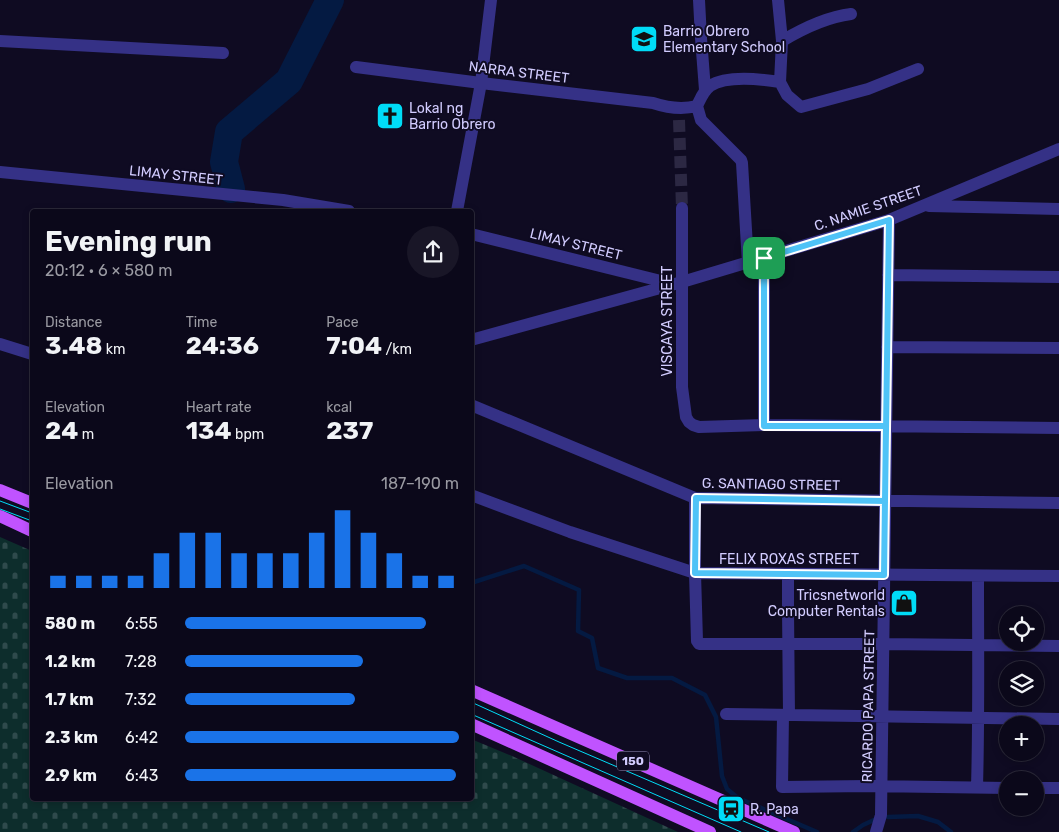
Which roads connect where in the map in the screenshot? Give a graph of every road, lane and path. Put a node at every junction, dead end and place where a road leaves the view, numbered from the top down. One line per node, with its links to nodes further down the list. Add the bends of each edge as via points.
1 (491, 0): 11 (street)
2 (699, 0): 12 (street)
3 (778, 0): 6 (street)
4 (851, 14): 6 (street, via 804,28)
5 (0, 41): 7 (street)
6 (782, 41): 10 (street)
7 (223, 53)
8 (356, 67): 11 (street, NARRA STREET)
9 (918, 69): 10 (street, via 868,89 800,107 787,95)
10 (780, 82): 12 (street, via 755,78 724,80)
11 (481, 83): 13 (street, NARRA STREET, via 653,103 679,114); 20 (street)
12 (705, 90): 13 (street)
13 (697, 106): 24 (street, via 701,120 742,163)
14 (1059, 149): 16 (street, C. NAMIE STREET)
15 (0, 172): 19 (street, LIMAY STREET, via 283,200)
16 (924, 206): 18 (street); 21 (street, C. NAMIE STREET)
17 (682, 208): 27 (street, VISCAYA STREET)
18 (1059, 208)
19 (337, 209)
20 (457, 209)
21 (889, 220): 23 (street, C. NAMIE STREET); 25 (street, RICARDO PAPA STREET)
22 (474, 235): 27 (street, LIMAY STREET)
23 (764, 258): 24 (street, C. NAMIE STREET); 34 (street)
24 (748, 263): 27 (street, C. NAMIE STREET)
25 (888, 275): 26 (street); 30 (street, RICARDO PAPA STREET)
26 (1059, 277)
27 (678, 283): 28 (street, C. NAMIE STREET); 34 (street, VISCAYA STREET, via 682,387 689,422 698,427)
28 (474, 339)
29 (0, 344): 32 (street)
30 (887, 347): 31 (street); 35 (street, RICARDO PAPA STREET)
31 (1059, 348)
32 (30, 353)
33 (474, 406): 39 (street, G. SANTIAGO STREET)
34 (764, 426): 35 (street)
35 (886, 426): 36 (street); 40 (street, RICARDO PAPA STREET)
36 (1059, 428)
37 (0, 490): 41 (main road)
38 (474, 496): 45 (street, FELIX ROXAS STREET)
39 (696, 498): 40 (street, G. SANTIAGO STREET); 45 (street)
40 (885, 501): 42 (street, G. SANTIAGO STREET); 47 (street, RICARDO PAPA STREET)
41 (30, 502)
42 (1059, 504)
43 (0, 516): 44 (main road)
44 (30, 530)
45 (695, 573): 46 (street, FELIX ROXAS STREET); 50 (street, via 699,644)
46 (788, 574): 47 (street, FELIX ROXAS STREET); 50 (street)
47 (884, 575): 48 (street, FELIX ROXAS STREET); 51 (street, RICARDO PAPA STREET)
48 (978, 576): 49 (street, FELIX ROXAS STREET); 52 (street)
49 (1059, 576)
50 (788, 644): 51 (street); 56 (street)
51 (883, 644): 52 (street); 57 (street, RICARDO PAPA STREET)
52 (978, 645): 53 (street); 58 (street)
53 (1059, 646)
54 (474, 691): 67 (main road, 150)
55 (726, 714): 56 (street)
56 (786, 715): 57 (street); 61 (street, via 782,787)
57 (882, 716): 58 (street); 61 (street, RICARDO PAPA STREET)
58 (979, 718): 59 (street); 62 (street)
59 (1059, 719)
60 (474, 725): 66 (main road, 150)
61 (882, 786): 62 (street); 68 (street, RICARDO PAPA STREET, via 881,815)
62 (977, 788): 63 (street)
63 (999, 788)
64 (1044, 788): 65 (street)
65 (1059, 788)
66 (710, 832)
67 (794, 832)
68 (876, 832)

